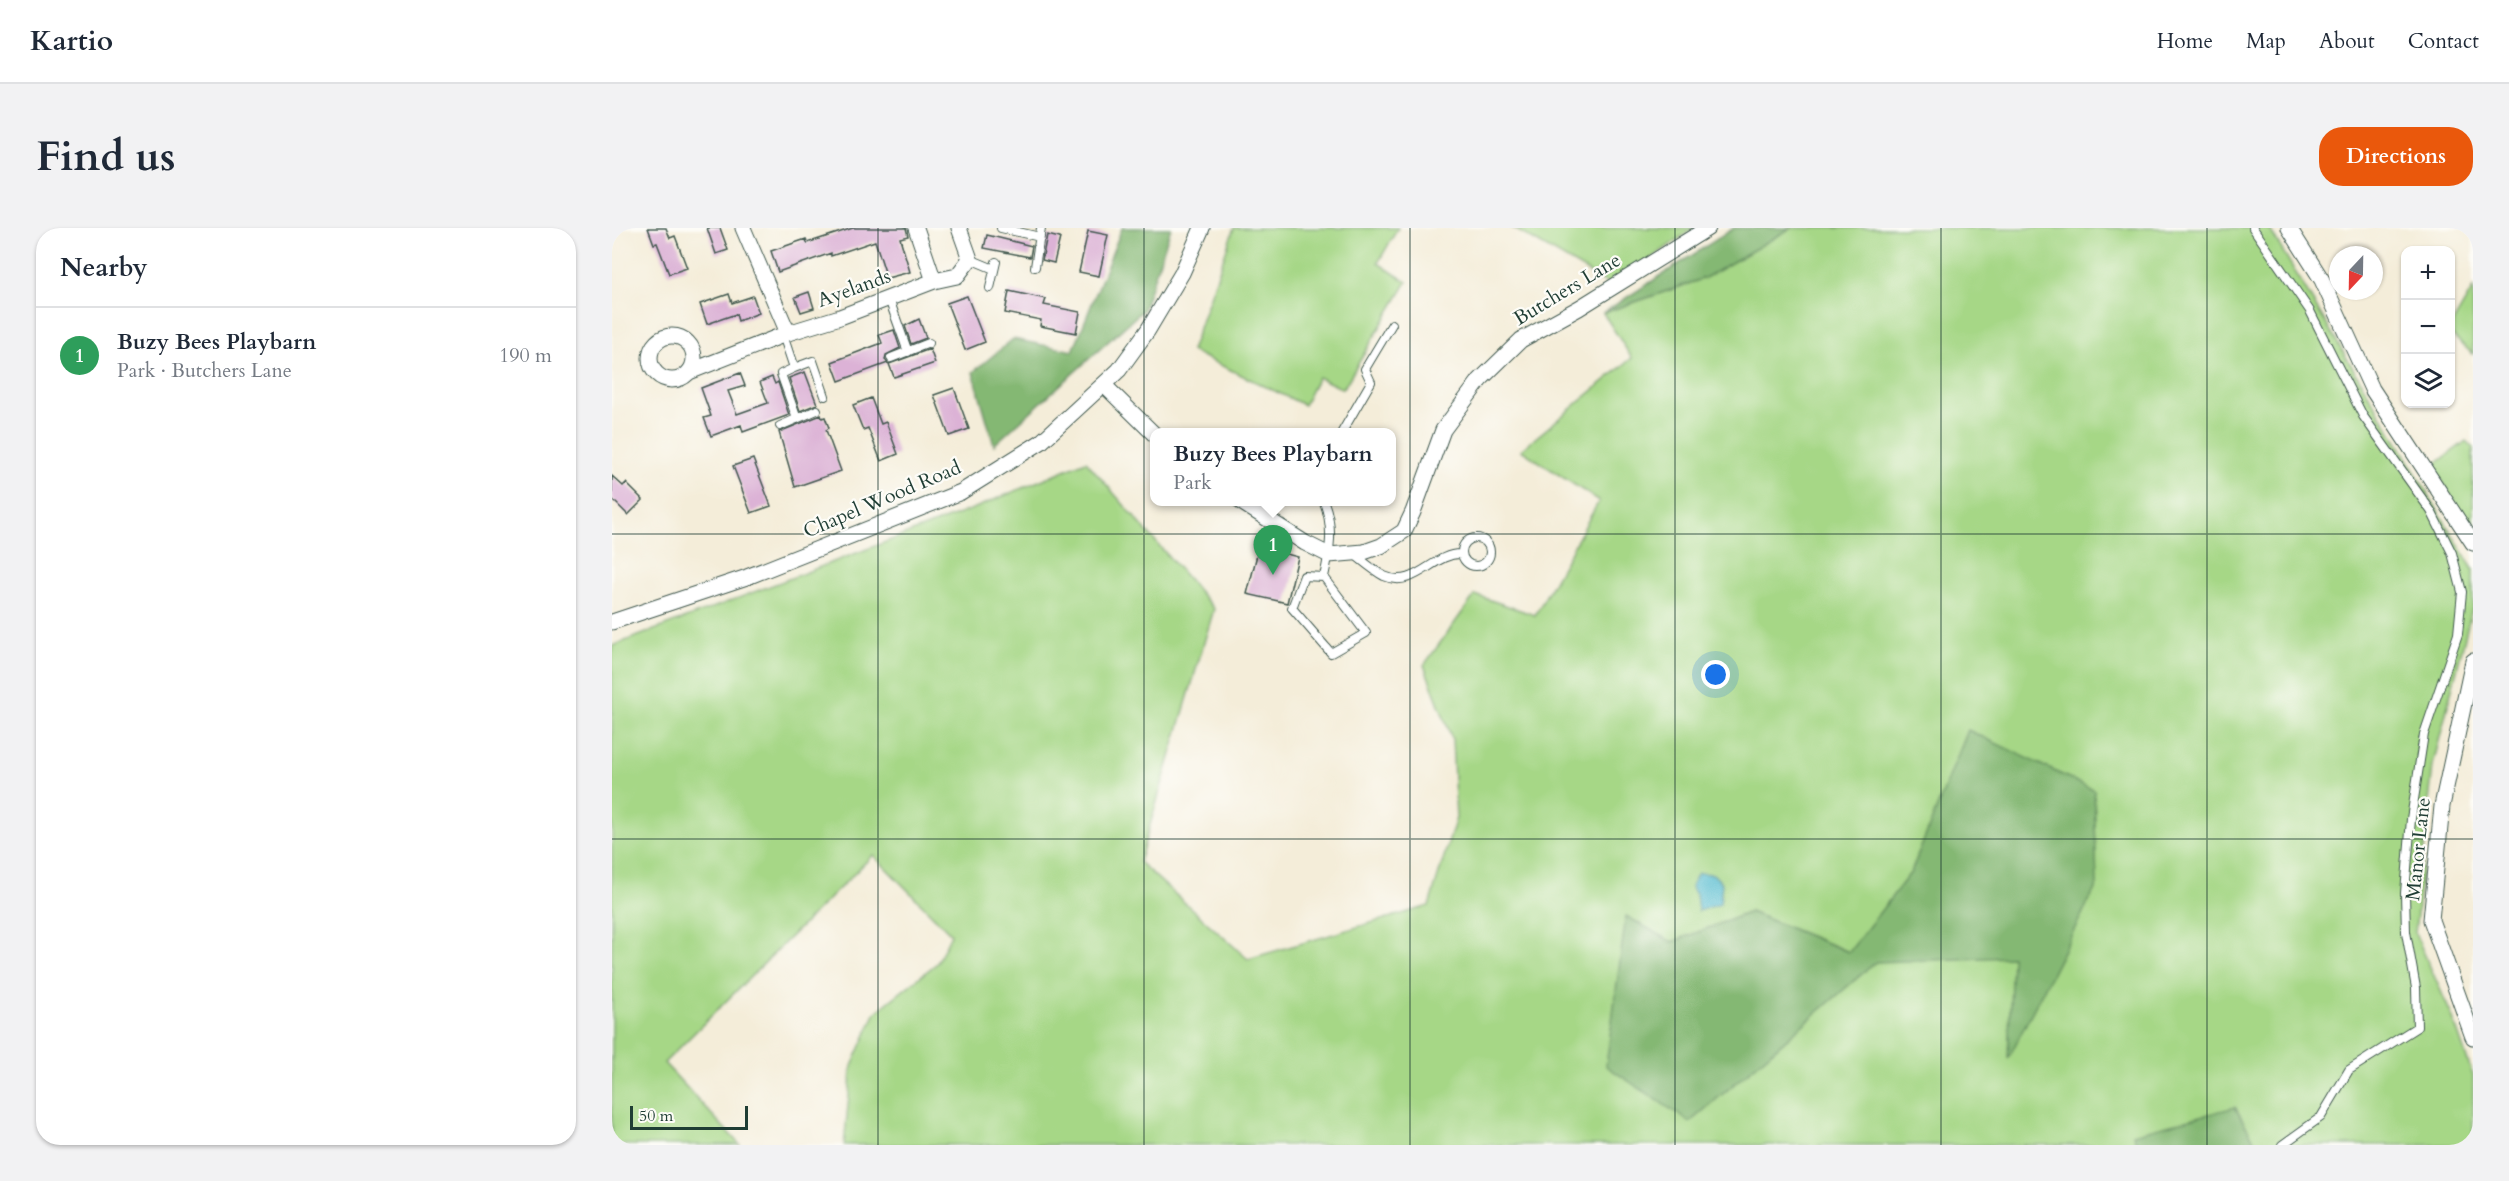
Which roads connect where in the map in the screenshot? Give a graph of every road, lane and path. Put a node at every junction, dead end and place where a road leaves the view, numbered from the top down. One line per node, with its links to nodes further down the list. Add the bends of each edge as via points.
1 (743, 228): 16 (street)
2 (916, 228): 12 (street)
3 (959, 228): 10 (street)
4 (1001, 228): 9 (lane)
5 (1202, 228): 22 (street, Chapel Wood Road, via 1182,273 1148,330)
6 (1708, 228): 32 (street, Butchers Lane, via 1521,340 1480,380 1443,430 1404,531 1380,546)
7 (2253, 228): 39 (lane, via 2310,311 2363,416 2431,511 2452,553 2462,592 2458,634 2424,734 2411,819 2406,932 2416,988 2417,1027 2349,1070 2321,1117)
8 (2289, 228): 31 (street, via 2322,280 2372,389)
9 (1041, 232): 11 (lane)
10 (970, 259): 12 (street, Ayelands, via 957,276); 13 (lane, via 995,266)
11 (1035, 267)
12 (934, 281): 14 (street, Ayelands)
13 (990, 288)
14 (889, 299): 16 (street, Ayelands); 18 (lane)
15 (1392, 324): 27 (lane, via 1365,369 1371,382)
16 (786, 334): 20 (lane); 21 (street, Ayelands)
17 (929, 343): 18 (lane)
18 (908, 352): 19 (lane)
19 (891, 358)
20 (794, 368): 23 (lane, via 813,362); 25 (lane, via 781,374)
21 (690, 372)
22 (1104, 385): 28 (street); 36 (street, Chapel Wood Road, via 1041,442 961,492 747,577)
23 (825, 396)
24 (817, 410): 25 (lane)
25 (797, 419): 26 (lane)
26 (780, 426)
27 (1344, 428)
28 (1150, 429)
29 (1249, 506): 34 (street)
30 (1326, 506): 34 (lane, via 1332,531)
31 (2473, 543)
32 (1352, 553): 33 (lane, via 1384,576 1401,578 1410,578 1445,556); 34 (street, Butchers Lane)
33 (1461, 554)
34 (1329, 555): 35 (lane)
35 (1324, 577): 35 (lane, via 1366,633 1331,653 1292,608 1304,576)
36 (612, 622)
37 (2473, 661): 38 (street, Manor Lane, via 2442,806 2432,920)
38 (2473, 1037)
39 (2282, 1145)

